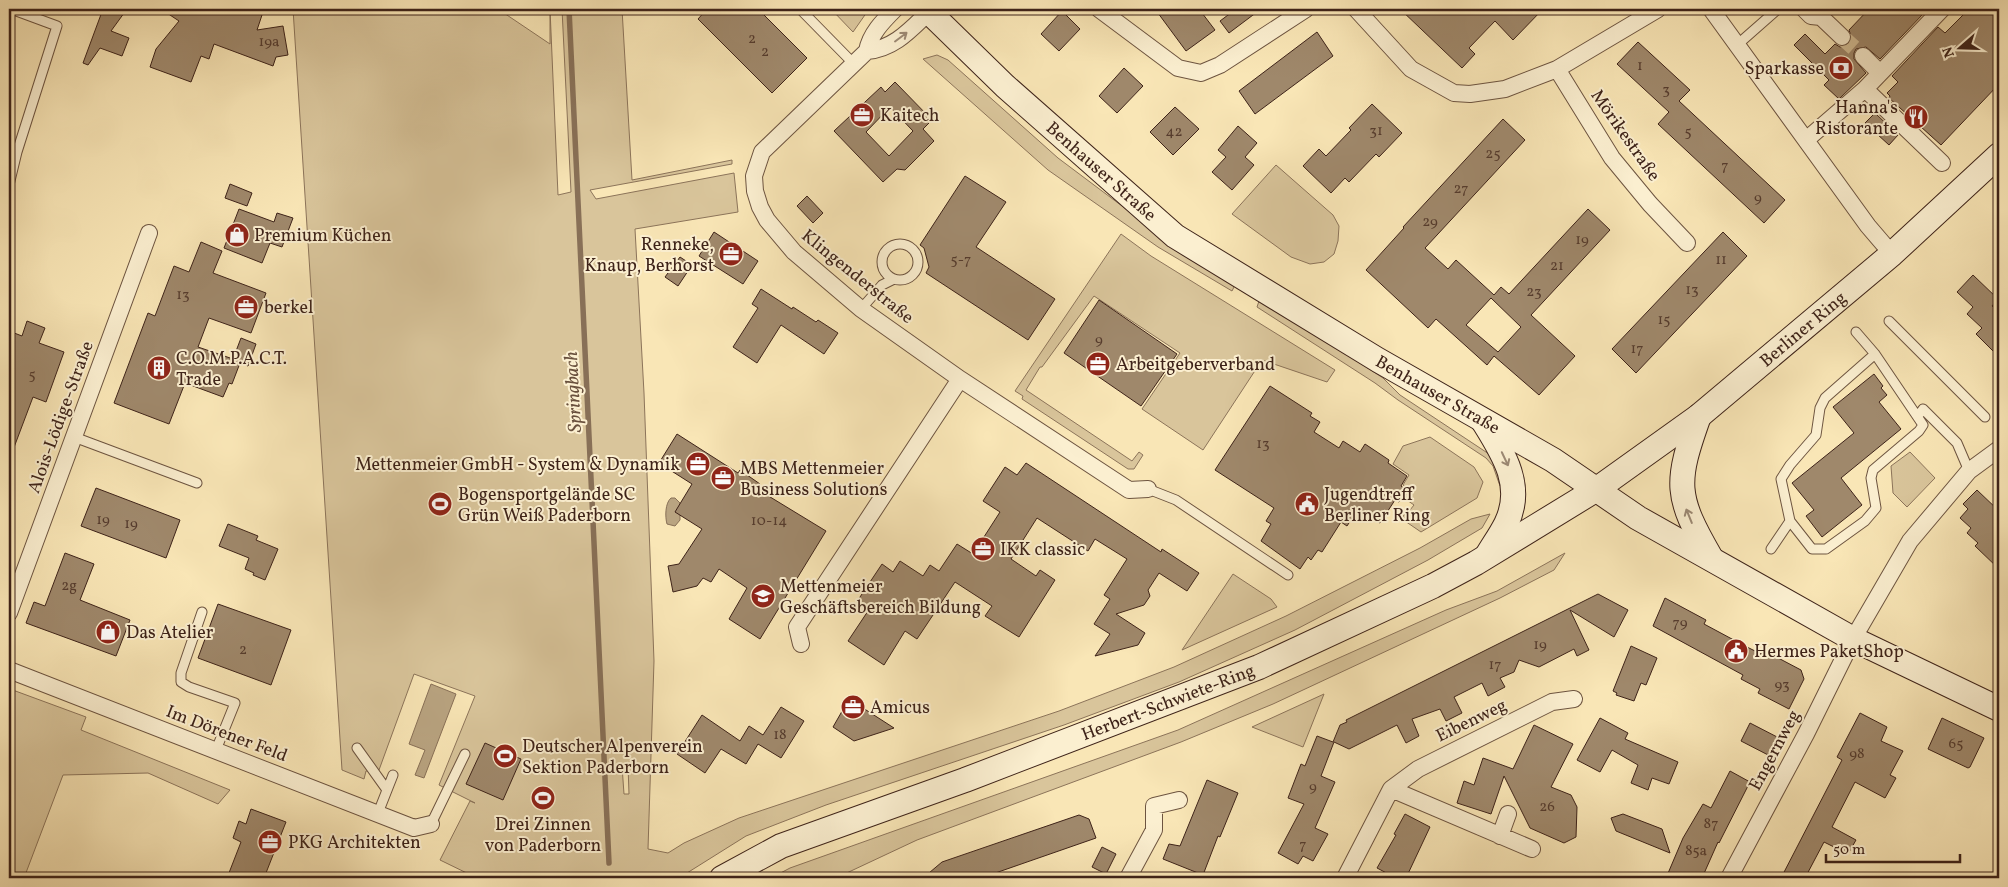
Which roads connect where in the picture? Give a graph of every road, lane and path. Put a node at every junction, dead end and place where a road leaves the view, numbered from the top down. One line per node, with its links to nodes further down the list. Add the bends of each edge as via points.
1 (11, 9): 24 (lane, via 56,26)
2 (800, 9): 17 (lane)
3 (895, 9): 15 (street, Klingenderstraße, via 869,40)
4 (1099, 9): 5 (street, via 1178,68 1201,73 1220,65)
5 (1306, 9)
6 (1356, 9): 18 (street, via 1411,69 1454,94 1505,89)
7 (1658, 9): 18 (street)
8 (1711, 9): 14 (street)
9 (1778, 9): 14 (lane)
10 (1804, 9): 13 (street, via 1811,16 1821,17)
11 (1942, 9): 19 (street)
12 (928, 10): 15 (street, Klingenderstraße, one-way to 12, via 879,50 901,39); 37 (main road, Benhauser Straße, via 1005,86 1175,236)
13 (1842, 37)
14 (1737, 45): 21 (street)
15 (867, 51): 17 (street, Klingenderstraße)
16 (1862, 56): 19 (street)
17 (853, 63): 29 (street, Klingenderstraße, via 762,152 754,176 760,207 784,241)
18 (1557, 68): 26 (street, Mörikestraße, via 1612,158)
19 (1880, 73): 20 (street)
20 (1865, 89): 21 (street); 23 (street)
21 (1806, 140): 27 (street)
22 (1999, 155): 27 (main road, Berliner Ring)
23 (1942, 163)
24 (9, 185)
25 (149, 234): 38 (street, Alois-Lödige-Straße)
26 (1687, 243)
27 (1892, 254): 34 (main road, Berliner Ring)
28 (894, 279): 28 (lane, via 909,278 916,270 916,254 908,246 896,244 883,255 882,267); 29 (lane, via 882,284)
29 (861, 309): 33 (street, Klingenderstraße)
30 (1889, 321): 36 (lane)
31 (1856, 332): 32 (lane)
32 (1875, 354): 35 (lane); 44 (lane, via 1825,398 1816,435 1781,479)
33 (960, 379): 42 (street, Klingenderstraße, via 1129,490); 52 (street, via 797,627)
34 (1699, 416): 43 (main road, Berliner Ring); 47 (main road, one-way to 34, via 1688,516 1682,493 1685,459)
35 (1918, 416): 40 (lane, via 1923,409 1957,443); 44 (lane, via 1923,425 1919,431 1873,470 1871,478 1876,508 1865,521 1826,549 1812,549)
36 (1985, 417)
37 (1480, 418): 43 (main road, Benhauser Straße); 46 (main road, one-way to 46, via 1508,464 1514,484 1507,523)
38 (74, 437): 41 (lane); 50 (street, Alois-Lödige-Straße)
39 (1999, 449): 40 (street, Engernweg)
40 (1969, 471): 51 (street, Engernweg, via 1910,541)
41 (198, 484)
42 (1148, 489): 48 (lane, via 1176,500)
43 (1596, 489): 46 (main road, Herbert-Schwiete-Ring); 47 (main road, Benhauser Straße, via 1638,518)
44 (1790, 521): 45 (lane)
45 (1772, 548)
46 (1487, 556): 68 (main road, Herbert-Schwiete-Ring, via 1433,586 1259,666 965,780 781,846)
47 (1712, 559): 51 (main road, Benhauser Straße)
48 (1288, 575)
49 (202, 612): 57 (lane, via 181,673 182,682 189,687 235,703)
50 (9, 614)
51 (1853, 639): 55 (main road, Benhauser Straße); 71 (street, Engernweg)
52 (801, 644)
53 (9, 670): 57 (street, Im Dörener Feld)
54 (1574, 699): 60 (street, Eibenweg, via 1552,702 1418,769)
55 (1999, 709)
56 (357, 748): 61 (lane)
57 (216, 750): 63 (street, Im Dörener Feld)
58 (465, 754): 65 (lane)
59 (393, 775): 61 (lane)
60 (1391, 789): 66 (street); 70 (street, Eibenweg)
61 (387, 790): 63 (lane)
62 (1179, 800): 69 (street, via 1154,806 1154,830)
63 (378, 813): 65 (street, Im Dörener Feld, via 414,828)
64 (1508, 814): 66 (street)
65 (432, 824)
66 (1500, 836): 67 (street)
67 (1532, 849)
68 (722, 878)
69 (1128, 878)
70 (1345, 878)
71 (1729, 878)

